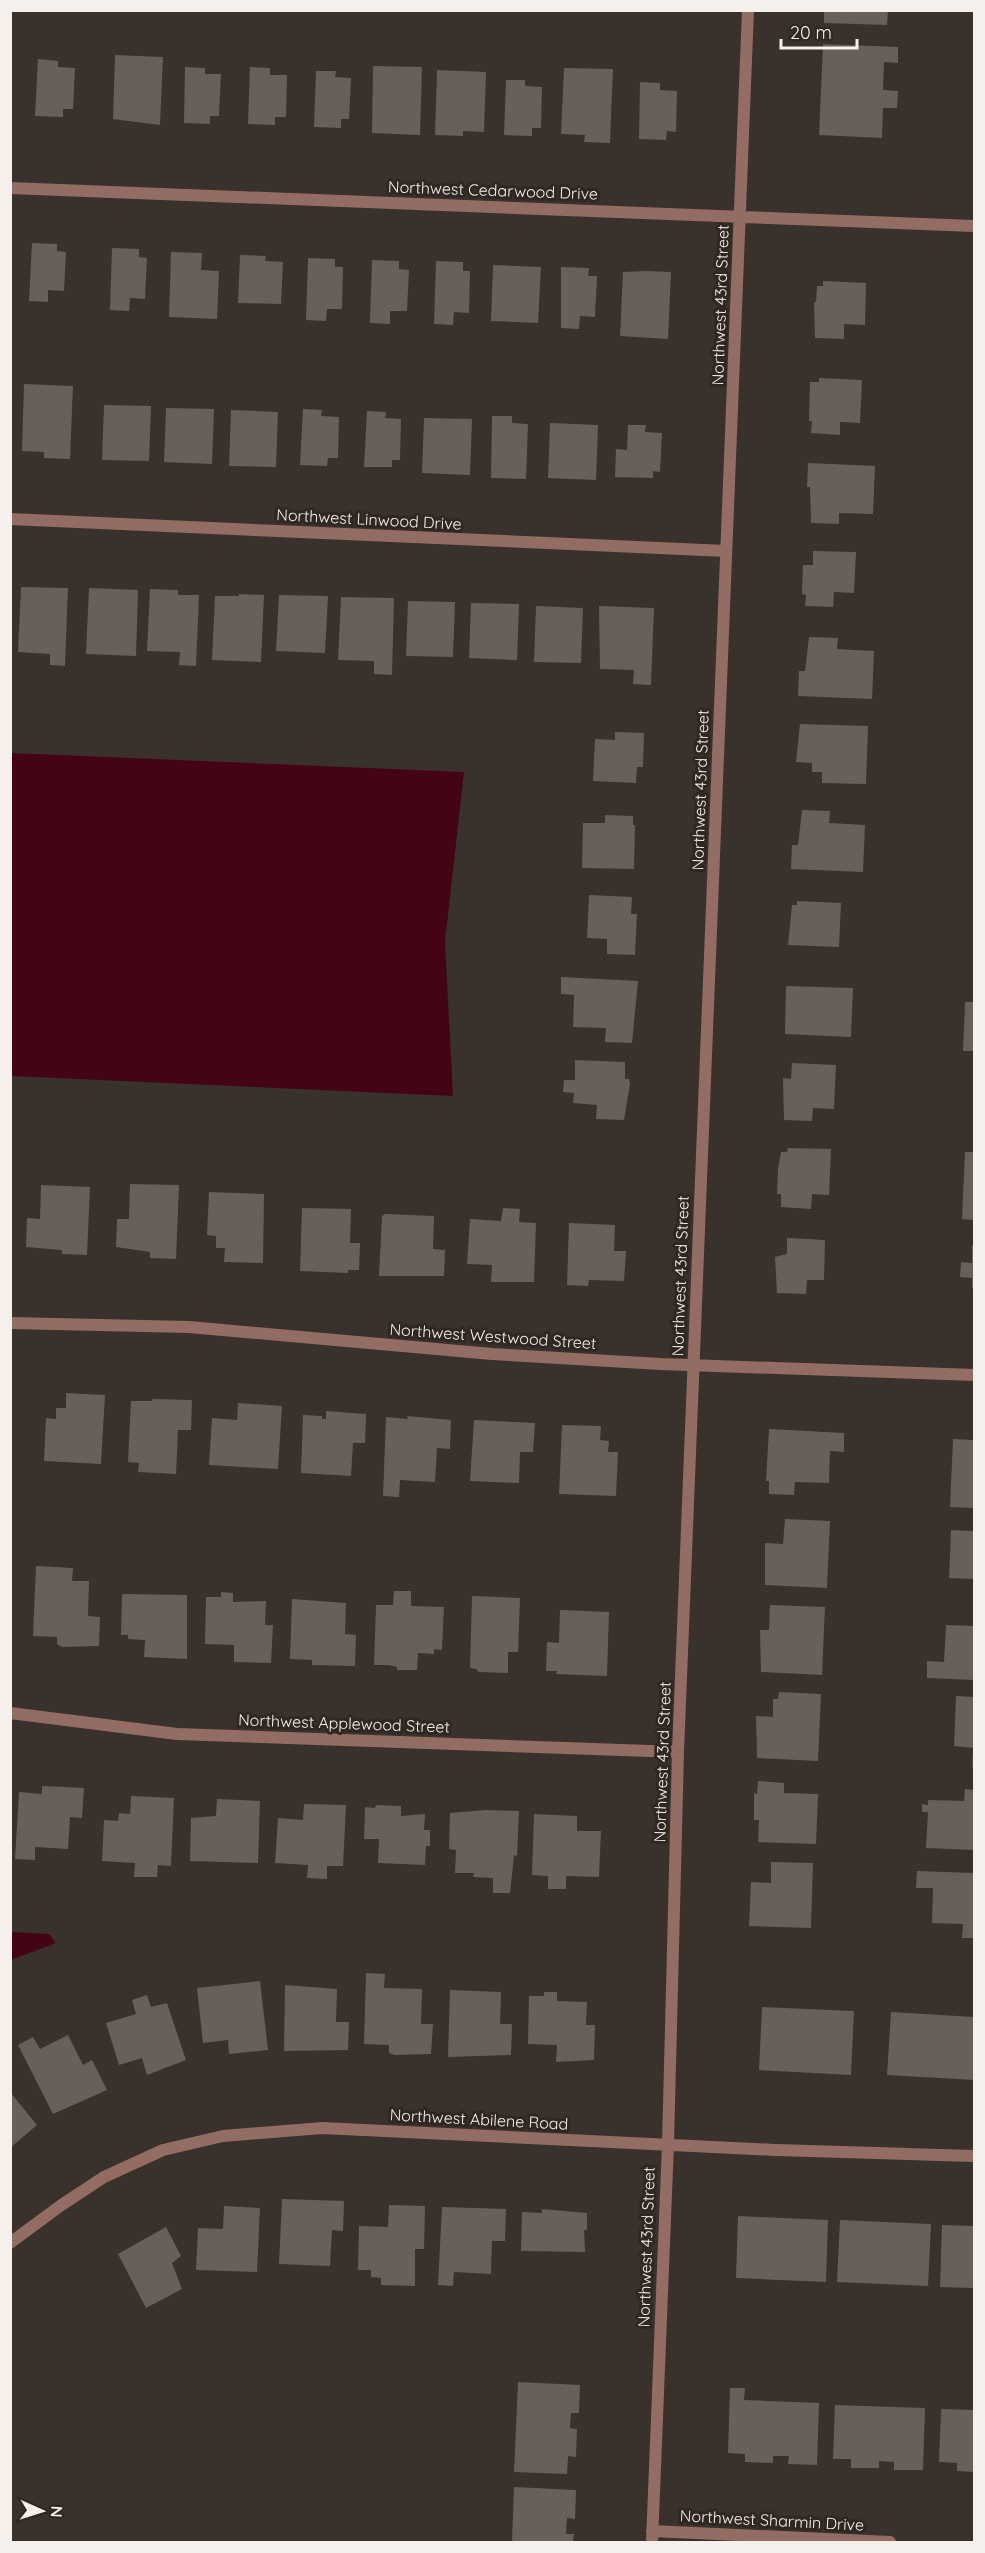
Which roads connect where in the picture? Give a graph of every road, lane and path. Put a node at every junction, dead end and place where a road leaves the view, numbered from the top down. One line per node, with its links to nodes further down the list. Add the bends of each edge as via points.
1 (748, 10): 3 (street, Northwest 43rd Street)
2 (10, 188): 3 (street, Northwest Cedarwood Drive)
3 (740, 216): 4 (street, Northwest Cedarwood Drive); 6 (street, Northwest 43rd Street)
4 (975, 226)
5 (10, 519): 6 (street, Northwest Linwood Drive)
6 (726, 551): 8 (street, Northwest 43rd Street)
7 (10, 1323): 8 (street, Northwest Westwood Street, via 189,1327 492,1354)
8 (694, 1364): 9 (street, Northwest Westwood Street); 11 (street, Northwest 43rd Street)
9 (975, 1375)
10 (10, 1713): 11 (street, Northwest Applewood Street, via 177,1734)
11 (678, 1752): 12 (street, Northwest 43rd Street)
12 (668, 2145): 13 (street, Northwest Abilene Road); 14 (street, Northwest Abilene Road, via 322,2128 223,2136 163,2150 104,2177); 15 (street, Northwest 43rd Street)
13 (975, 2156)
14 (10, 2243)
15 (652, 2537): 16 (street, Northwest Sharmin Drive)
16 (890, 2542)

